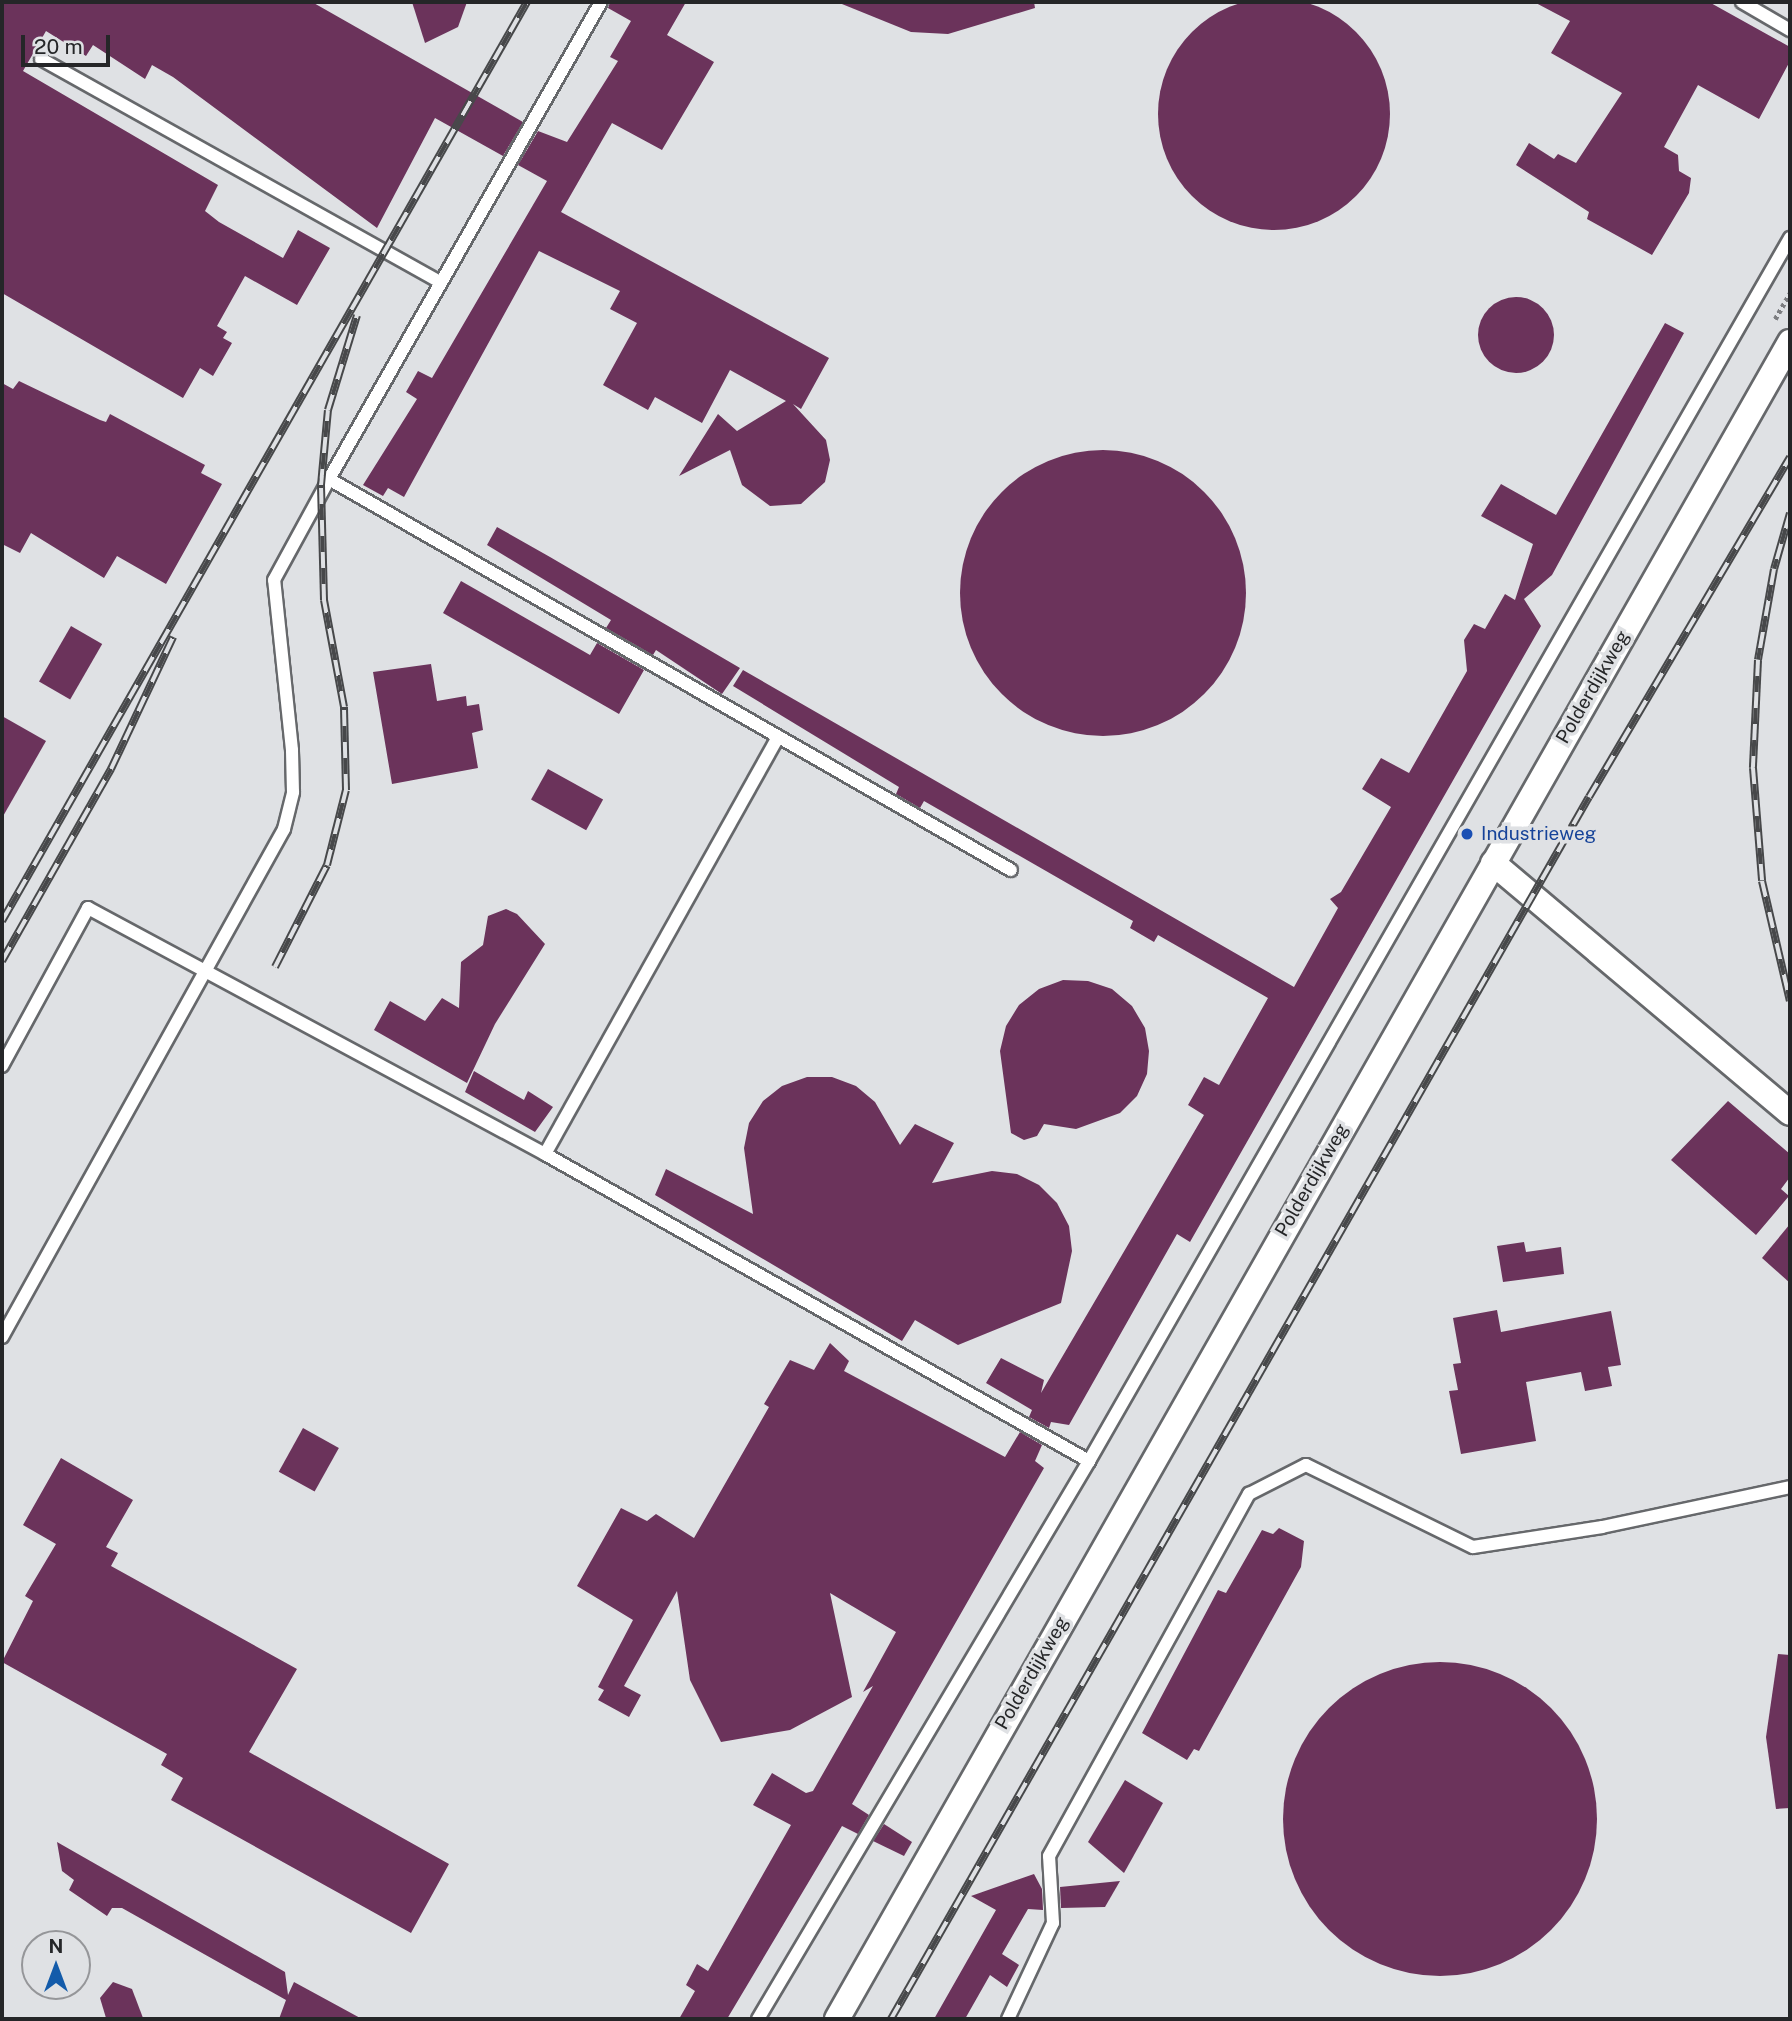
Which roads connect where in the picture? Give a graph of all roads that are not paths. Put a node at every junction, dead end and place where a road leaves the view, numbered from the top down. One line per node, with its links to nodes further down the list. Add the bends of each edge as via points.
1 (601, 2): 6 (lane)
2 (1742, 2): 3 (lane)
3 (1790, 30)
4 (41, 59): 6 (lane)
5 (1790, 238): 17 (lane)
6 (441, 283): 8 (lane)
7 (1790, 342): 10 (street, Polderdijkweg)
8 (329, 479): 9 (lane); 12 (lane, via 274,580 292,750 293,792 284,829)
9 (778, 737): 11 (lane); 15 (lane)
10 (1493, 863): 14 (street); 20 (street, Polderdijkweg)
11 (1011, 870)
12 (207, 972): 13 (lane, via 88,908); 15 (lane); 16 (lane)
13 (2, 1066)
14 (1790, 1113)
15 (545, 1154): 17 (lane)
16 (2, 1337)
17 (1089, 1461): 19 (lane)
18 (1790, 1487): 21 (lane, via 1602,1527 1473,1547 1306,1465 1249,1494 1049,1856 1053,1923)
19 (758, 2019)
20 (837, 2019)
21 (1008, 2019)

